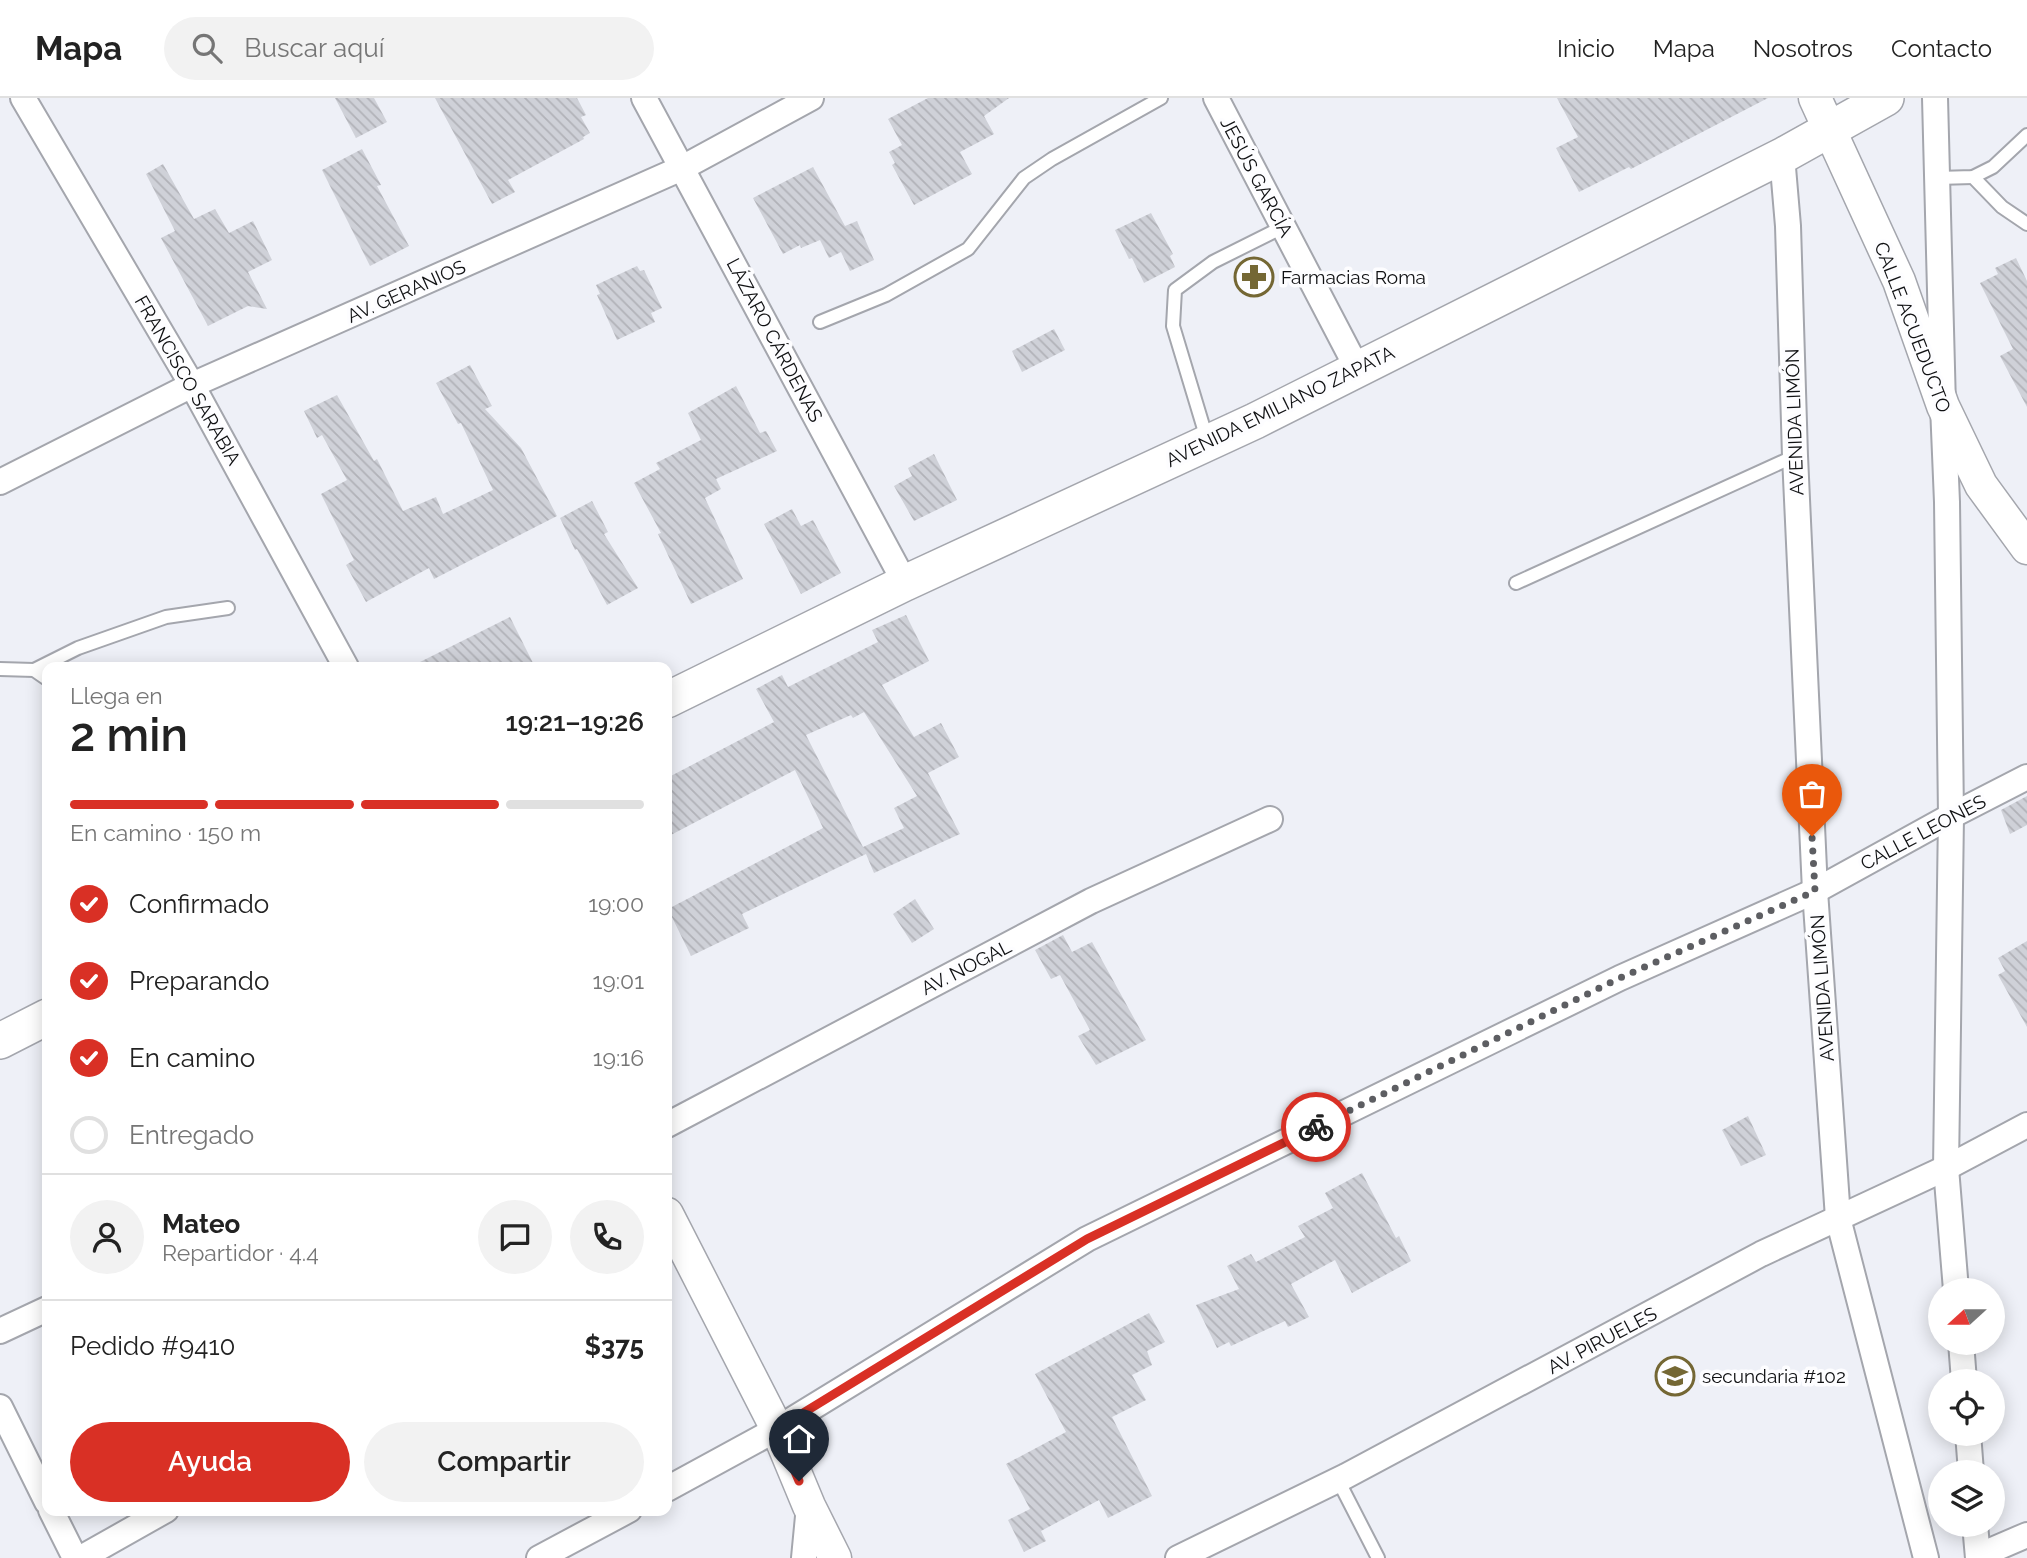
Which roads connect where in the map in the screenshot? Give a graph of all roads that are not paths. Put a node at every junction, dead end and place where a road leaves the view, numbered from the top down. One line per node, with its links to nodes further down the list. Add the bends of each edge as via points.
1 (23, 98): 18 (street, FRANCISCO SARABIA)
2 (644, 98): 11 (street, LÁZARO CÁRDENAS)
3 (811, 98): 11 (street, AV. GERANIOS)
4 (1161, 98): 16 (lane, via 1024,178 968,249 886,295)
5 (1216, 98): 15 (street, JESÚS GARCÍA)
6 (1886, 98): 8 (main road, AVENIDA EMILIANO ZAPATA)
7 (1935, 98): 13 (street)
8 (1821, 113): 10 (main road, AVENIDA EMILIANO ZAPATA); 19 (street, CALLE ACUEDUCTO, via 1899,281)
9 (2027, 135): 12 (lane, via 1993,167)
10 (1782, 156): 17 (main road, AVENIDA EMILIANO ZAPATA); 21 (street, AVENIDA LIMÓN)
11 (682, 168): 18 (street, AV. GERANIOS); 24 (street, LÁZARO CÁRDENAS)
12 (1973, 177): 13 (lane); 14 (lane, via 2002,207)
13 (1937, 178): 19 (street)
14 (2027, 224)
15 (1283, 227): 17 (street, JESÚS GARCÍA); 20 (lane, via 1213,262 1175,290 1173,326)
16 (820, 322)
17 (1357, 368): 20 (main road, AVENIDA EMILIANO ZAPATA)
18 (192, 385): 22 (street, AV. GERANIOS); 28 (street, FRANCISCO SARABIA)
19 (1943, 406): 23 (street, CALLE ACUEDUCTO, via 1980,485); 35 (street)
20 (1208, 443): 24 (main road, AVENIDA EMILIANO ZAPATA)
21 (1795, 456): 25 (lane); 37 (street, AVENIDA LIMÓN)
22 (0, 482)
23 (2027, 548)
24 (905, 583): 33 (main road, AVENIDA EMILIANO ZAPATA)
25 (1516, 583)
26 (228, 608): 27 (lane, via 166,618)
27 (50, 662)
28 (343, 662)
29 (42, 666): 31 (lane)
30 (0, 669): 31 (lane)
31 (34, 670): 32 (lane)
32 (42, 675)
33 (672, 698)
34 (2027, 778): 35 (street, CALLE LEONES)
35 (1951, 816): 37 (street, CALLE LEONES); 42 (street)
36 (1270, 819): 40 (street, AV. NOGAL, via 1091,901)
37 (1815, 891): 43 (street, AVENIDA LIMÓN); 49 (street, CALLE LEONES, via 1620,978 1087,1239)
38 (42, 1020): 39 (main road)
39 (0, 1041)
40 (672, 1122)
41 (2027, 1125): 42 (street, AV. PIRUELES)
42 (1946, 1168): 43 (street, AV. PIRUELES); 45 (street)
43 (1838, 1218): 50 (street, AV. PIRUELES); 67 (street, AVENIDA LIMÓN)
44 (672, 1224): 49 (street)
45 (1955, 1278)
46 (42, 1311): 47 (street)
47 (0, 1331)
48 (0, 1407): 52 (street)
49 (777, 1429): 51 (street, CALLE LEONES); 53 (street)
50 (1338, 1480): 65 (street, AV. PIRUELES); 66 (lane)
51 (672, 1486)
52 (42, 1492)
53 (810, 1506): 63 (street); 64 (street)
54 (54, 1516): 60 (street)
55 (155, 1516): 61 (street)
56 (618, 1516): 62 (street)
57 (1976, 1537): 59 (street)
58 (2016, 1545): 59 (street)
59 (1978, 1557)
60 (75, 1558)
61 (81, 1558)
62 (539, 1558)
63 (804, 1558)
64 (835, 1558)
65 (1178, 1558)
66 (1378, 1558)
67 (1926, 1558)

